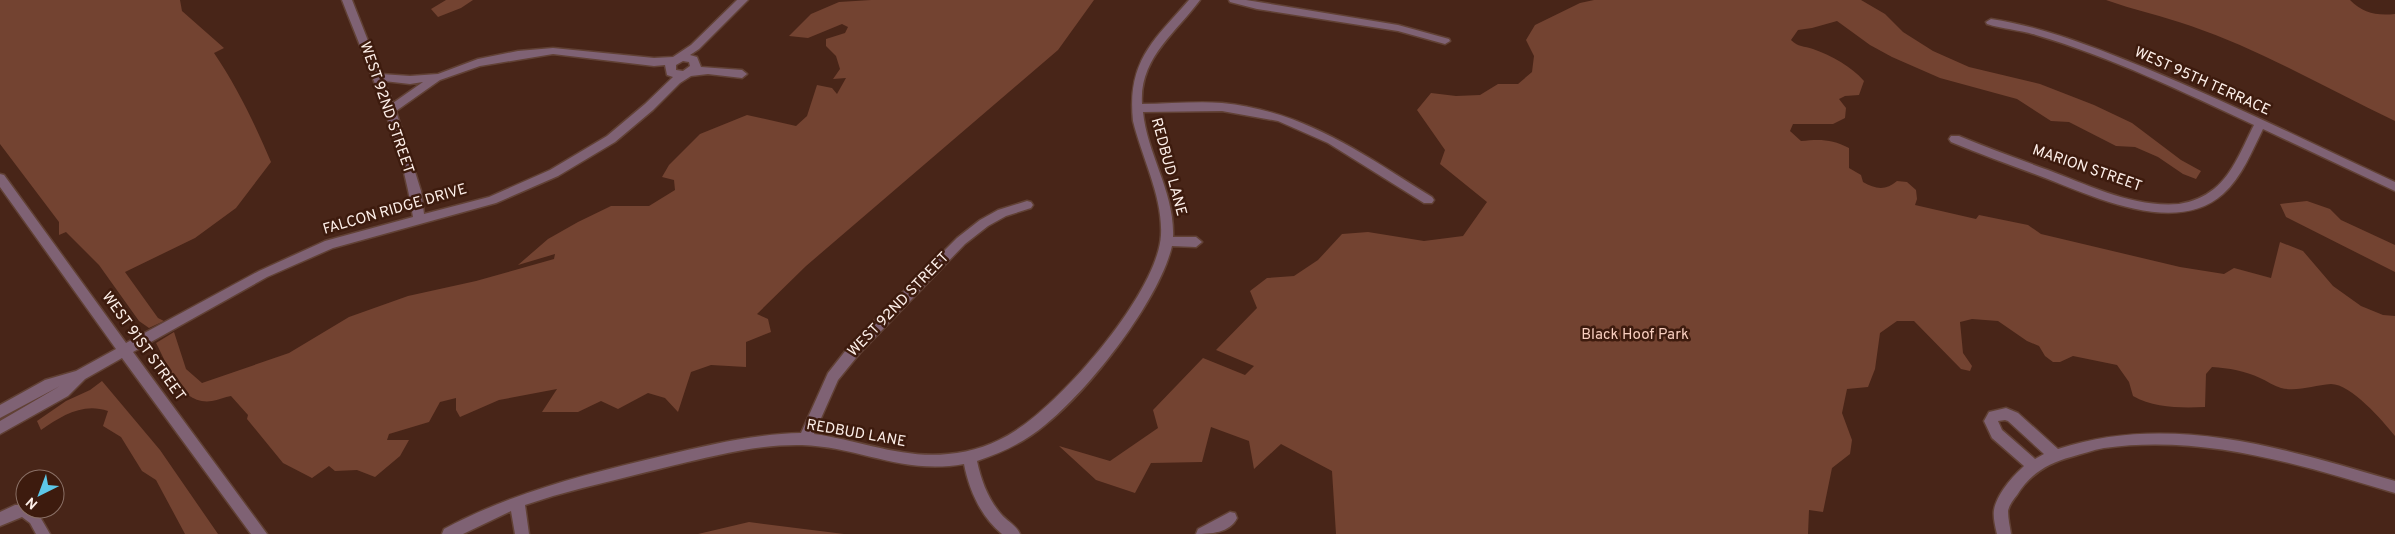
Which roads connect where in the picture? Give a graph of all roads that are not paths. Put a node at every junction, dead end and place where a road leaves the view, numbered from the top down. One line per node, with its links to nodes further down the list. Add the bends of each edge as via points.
1 (347, 0): 13 (street, WEST 92ND STREET)
2 (743, 0): 7 (street)
3 (1195, 0): 16 (street, REDBUD LANE, via 1147,58 1138,85)
4 (1234, 0): 6 (street, via 1398,28)
5 (1991, 22): 18 (street, WEST 95TH TERRACE, via 2050,35 2148,73)
6 (1445, 41)
7 (695, 47): 8 (street); 9 (street)
8 (696, 62): 9 (street, via 690,57); 10 (street); 11 (street, FALCON RIDGE DRIVE)
9 (673, 65): 11 (street, via 678,75); 14 (street, via 553,51 478,63); 15 (street, FALCON RIDGE DRIVE)
10 (708, 70): 11 (street); 12 (street)
11 (688, 73): 15 (street, FALCON RIDGE DRIVE)
12 (742, 74)
13 (379, 77): 14 (street, via 410,80); 17 (street, WEST 92ND STREET)
14 (439, 77): 17 (street)
15 (664, 92): 24 (street, FALCON RIDGE DRIVE, via 611,139 554,173 492,200)
16 (1136, 108): 22 (street, via 1222,108 1280,118 1332,140); 25 (street, REDBUD LANE, via 1142,141 1168,225)
17 (390, 110): 24 (street, WEST 92ND STREET, via 415,191)
18 (2260, 124): 19 (street, MARION STREET, via 2230,178 2218,192 2197,203 2171,207 2141,205 2105,196); 21 (street, WEST 95TH TERRACE)
19 (1955, 140)
20 (0, 178): 27 (street, WEST 91ST STREET)
21 (2395, 187)
22 (1428, 200)
23 (1027, 206): 31 (street, WEST 92ND STREET, via 1002,213 961,242 855,349 834,377)
24 (419, 218): 27 (street, FALCON RIDGE DRIVE, via 329,244 263,274)
25 (1166, 240): 26 (street); 33 (street, REDBUD LANE, via 1160,265 1146,294 1065,401 1021,436)
26 (1196, 242)
27 (125, 350): 28 (street, FALCON RIDGE DRIVE); 40 (street, WEST 91ST STREET)
28 (80, 375): 29 (street, via 50,384); 30 (street, via 63,392)
29 (0, 412)
30 (0, 428)
31 (805, 439): 33 (street, REDBUD LANE, via 903,459 924,461); 36 (street, REDBUD LANE, via 776,440 708,451 584,480)
32 (2054, 454): 34 (street); 34 (street, via 2013,417 2006,414 1994,416 1992,421 1997,434); 35 (street, via 2106,442 2189,438 2265,450)
33 (970, 456): 43 (street, via 977,491 990,511)
34 (2032, 465): 45 (street, via 2005,499 2001,511)
35 (2395, 487)
36 (517, 502): 41 (street, REDBUD LANE); 42 (street)
37 (1230, 518): 44 (street)
38 (0, 520): 39 (street, via 14,512 30,511)
39 (44, 534)
40 (260, 534)
41 (449, 534)
42 (522, 534)
43 (1013, 534)
44 (1203, 534)
45 (2004, 534)

